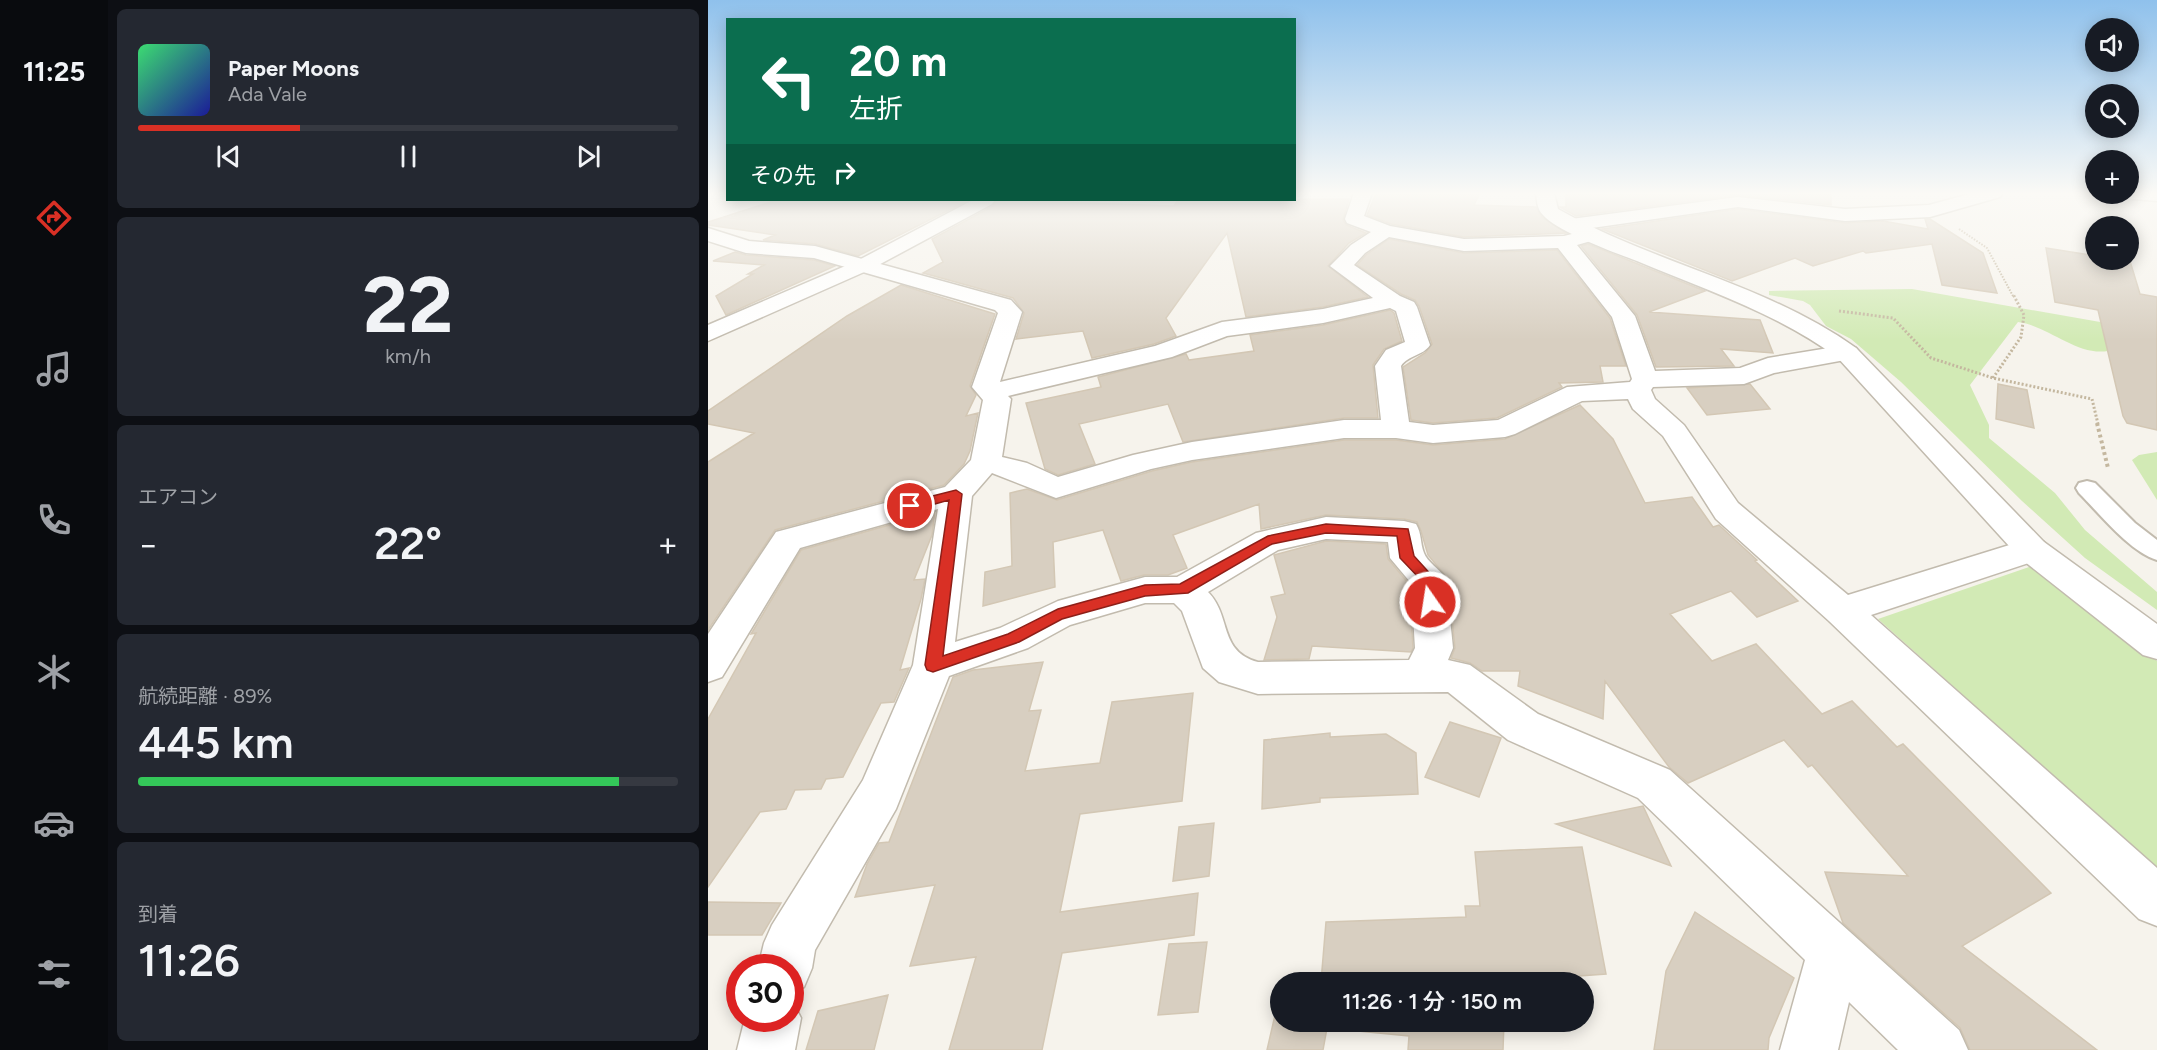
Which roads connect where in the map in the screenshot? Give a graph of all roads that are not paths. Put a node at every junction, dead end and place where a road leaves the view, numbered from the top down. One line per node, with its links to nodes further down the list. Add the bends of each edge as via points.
1 (731, 242): 8 (street, via 777,251 815,252)
2 (908, 242): 8 (street)
3 (1369, 242): 9 (street, via 1341,266)
4 (1452, 242): 5 (street)
5 (1486, 242)
6 (1580, 242): 12 (street, via 1623,316)
7 (1596, 242): 11 (street, via 1780,312)
8 (864, 266): 10 (street); 13 (street, via 1003,305 1010,312 985,387)
9 (1392, 301): 13 (street, via 1323,316 1222,329 1163,352); 14 (street, via 1406,308 1418,345 1395,355 1388,366)
10 (710, 332)
11 (1847, 353): 12 (street, via 1768,366 1744,376); 18 (street)
12 (1642, 384): 14 (street, via 1577,393 1505,428 1433,434); 21 (street, via 1643,404 1674,431 1727,511)
13 (990, 392): 15 (street, via 997,399)
14 (1396, 429): 15 (street, via 1344,429 1192,451 1056,488)
15 (986, 462): 17 (street)
16 (2087, 488): 19 (lane)
17 (956, 494): 23 (street); 24 (street, via 788,540)
18 (2032, 550): 21 (street); 22 (street)
19 (2157, 552)
20 (1183, 590): 23 (street, via 1145,590 1058,615 1014,638); 25 (street, via 1198,604 1217,657 1233,671 1258,678); 25 (street, via 1268,541 1326,528 1404,532 1407,558 1428,579 1434,648)
21 (1842, 611): 26 (street)
22 (2157, 644)
23 (933, 665): 28 (street, via 880,794 790,943)
24 (708, 666)
25 (1422, 676): 27 (street, via 1456,676 1522,727 1654,784)
26 (2157, 902)
27 (1834, 952): 31 (street); 32 (street)
28 (788, 954)
29 (770, 1032): 30 (street)
30 (766, 1050)
31 (1809, 1050)
32 (1939, 1050)

